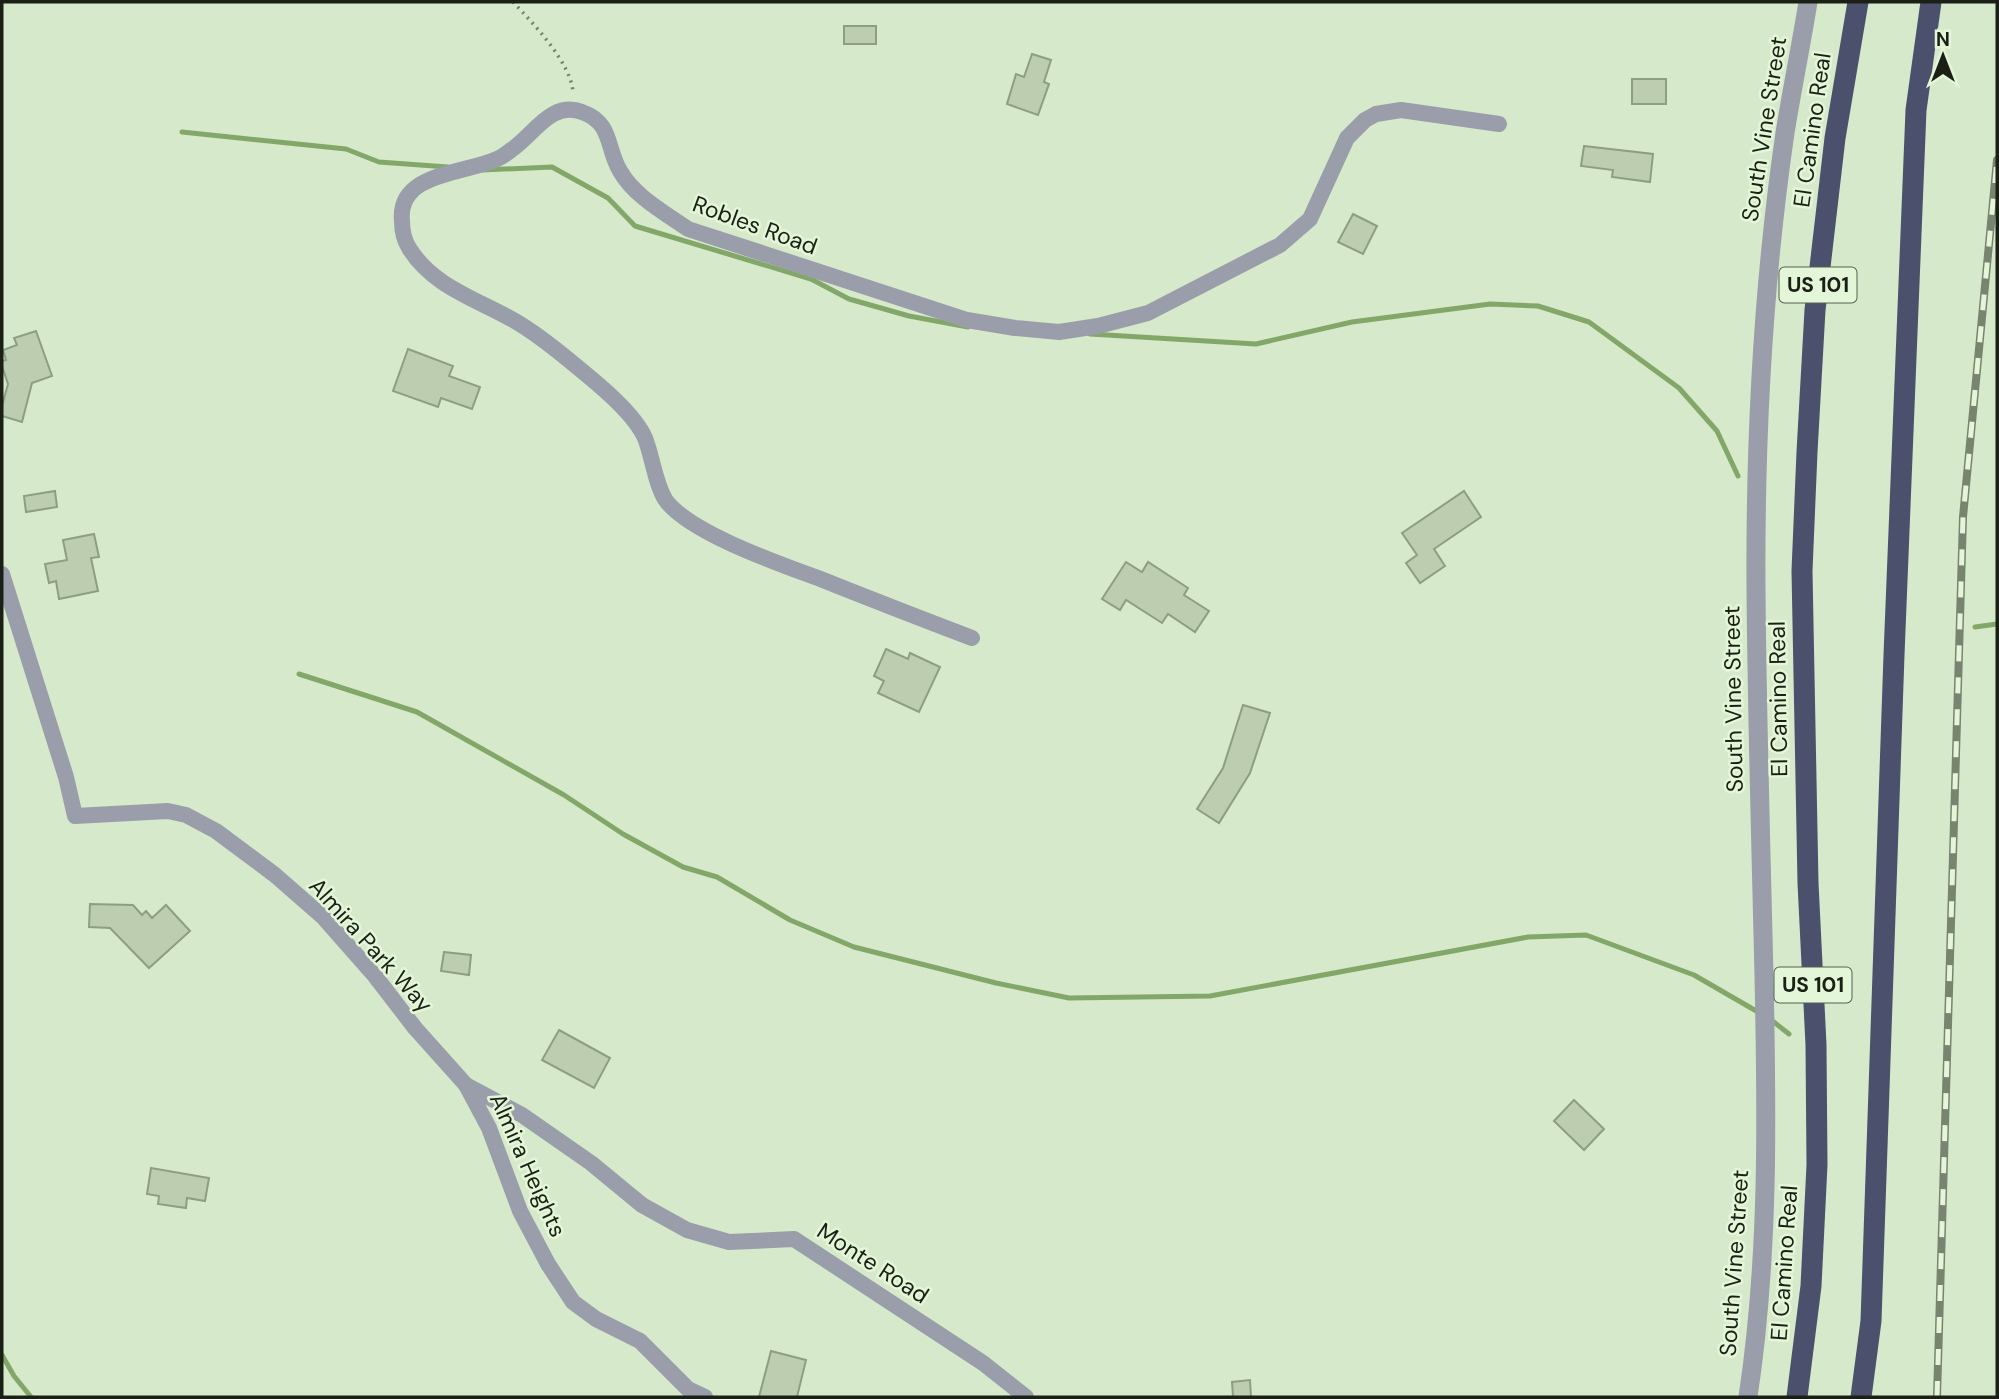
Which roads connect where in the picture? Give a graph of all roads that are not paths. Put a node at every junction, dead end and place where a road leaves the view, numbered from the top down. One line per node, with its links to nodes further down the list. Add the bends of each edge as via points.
1 (1808, 2): 12 (street, South Vine Street, via 1785,132 1761,369 1756,541 1765,1211 1758,1330)
2 (1858, 2): 13 (highway, El Camino Real / US 101, via 1835,138 1815,310 1805,492 1802,585 1817,1165 1811,1286)
3 (1931, 2): 5 (highway, US 101)
4 (1945, 2): 5 (highway)
5 (1916, 110): 14 (highway, US 101, via 1871,1321)
6 (1499, 124): 8 (street, Robles Road, via 1401,110 1376,114 1347,138 1310,219 1280,245 1148,313 1059,332 967,320 688,229 652,205 629,182 619,170 606,131 592,116 574,109 541,122 498,159 442,175 407,194 401,207 403,233 426,270 458,293 516,322 570,361 626,412 644,435 666,500 680,513 706,531 771,560)
7 (2, 575): 9 (street, Almira Park Way, via 75,816 169,811 216,831 323,917)
8 (972, 638)
9 (466, 1085): 10 (street, Almira Heights, via 489,1128 520,1211 573,1303 640,1341 688,1389); 11 (street, Monte Road, via 522,1115 642,1205 687,1230 729,1242 794,1239 984,1363)
10 (705, 1397)
11 (1026, 1397)
12 (1748, 1397)
13 (1797, 1397)
14 (1861, 1397)

